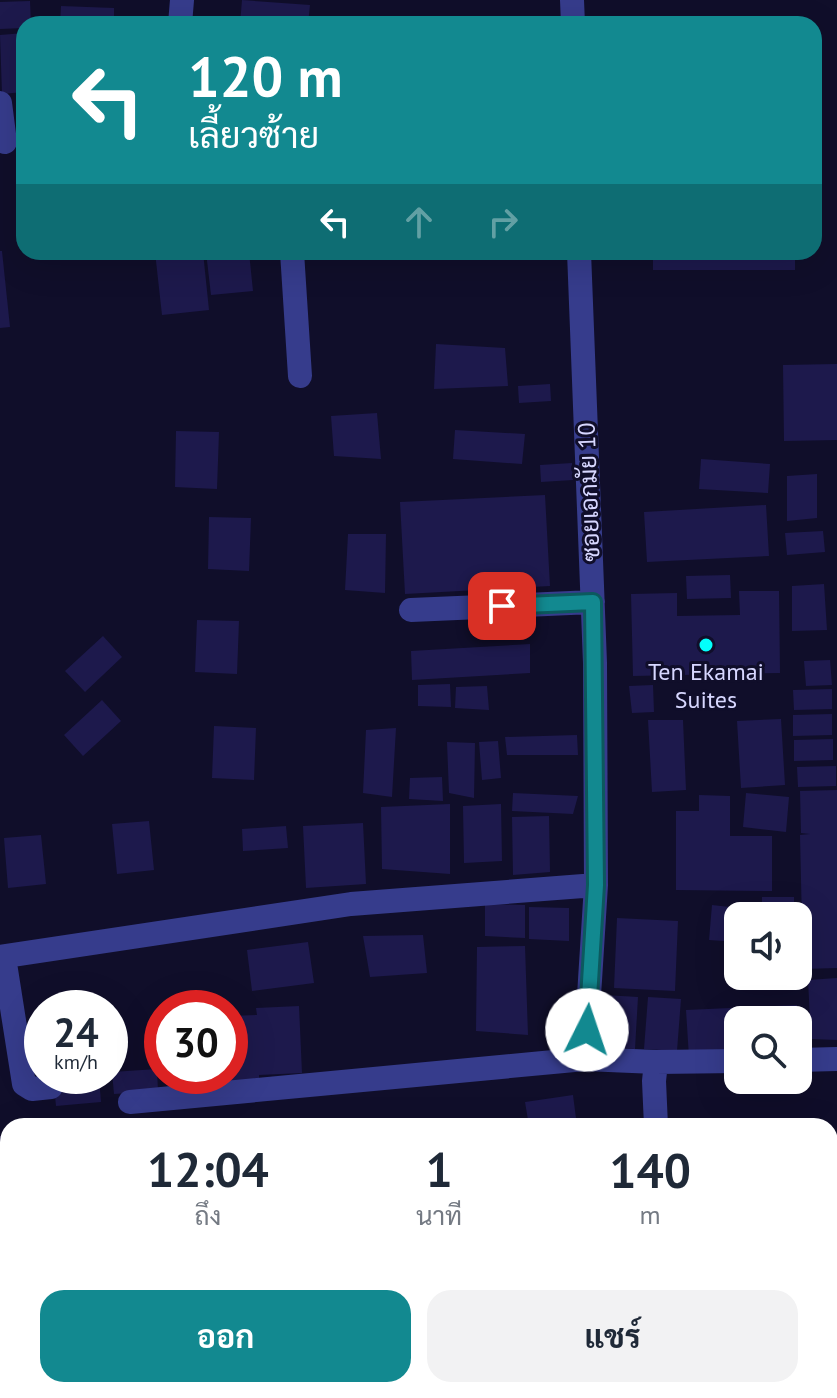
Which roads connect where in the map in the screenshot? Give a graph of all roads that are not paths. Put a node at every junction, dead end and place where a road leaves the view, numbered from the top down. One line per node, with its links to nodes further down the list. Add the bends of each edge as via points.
1 (0, 103): 2 (street)
2 (10, 142)
3 (293, 260): 5 (street)
4 (579, 260): 6 (street, ซอยเอกมัย 10)
5 (300, 376)
6 (593, 602): 7 (street); 8 (street, ซอยเอกมัย 10)
7 (411, 610)
8 (596, 885): 9 (street, via 351,904); 10 (street, ซอยเอกมัย 10)
9 (2, 957): 15 (street)
10 (585, 1059): 14 (street); 16 (street)
11 (837, 1059): 12 (street)
12 (812, 1060)
13 (724, 1061): 14 (street)
14 (656, 1062): 17 (street)
15 (24, 1084)
16 (130, 1102)
17 (656, 1118)

